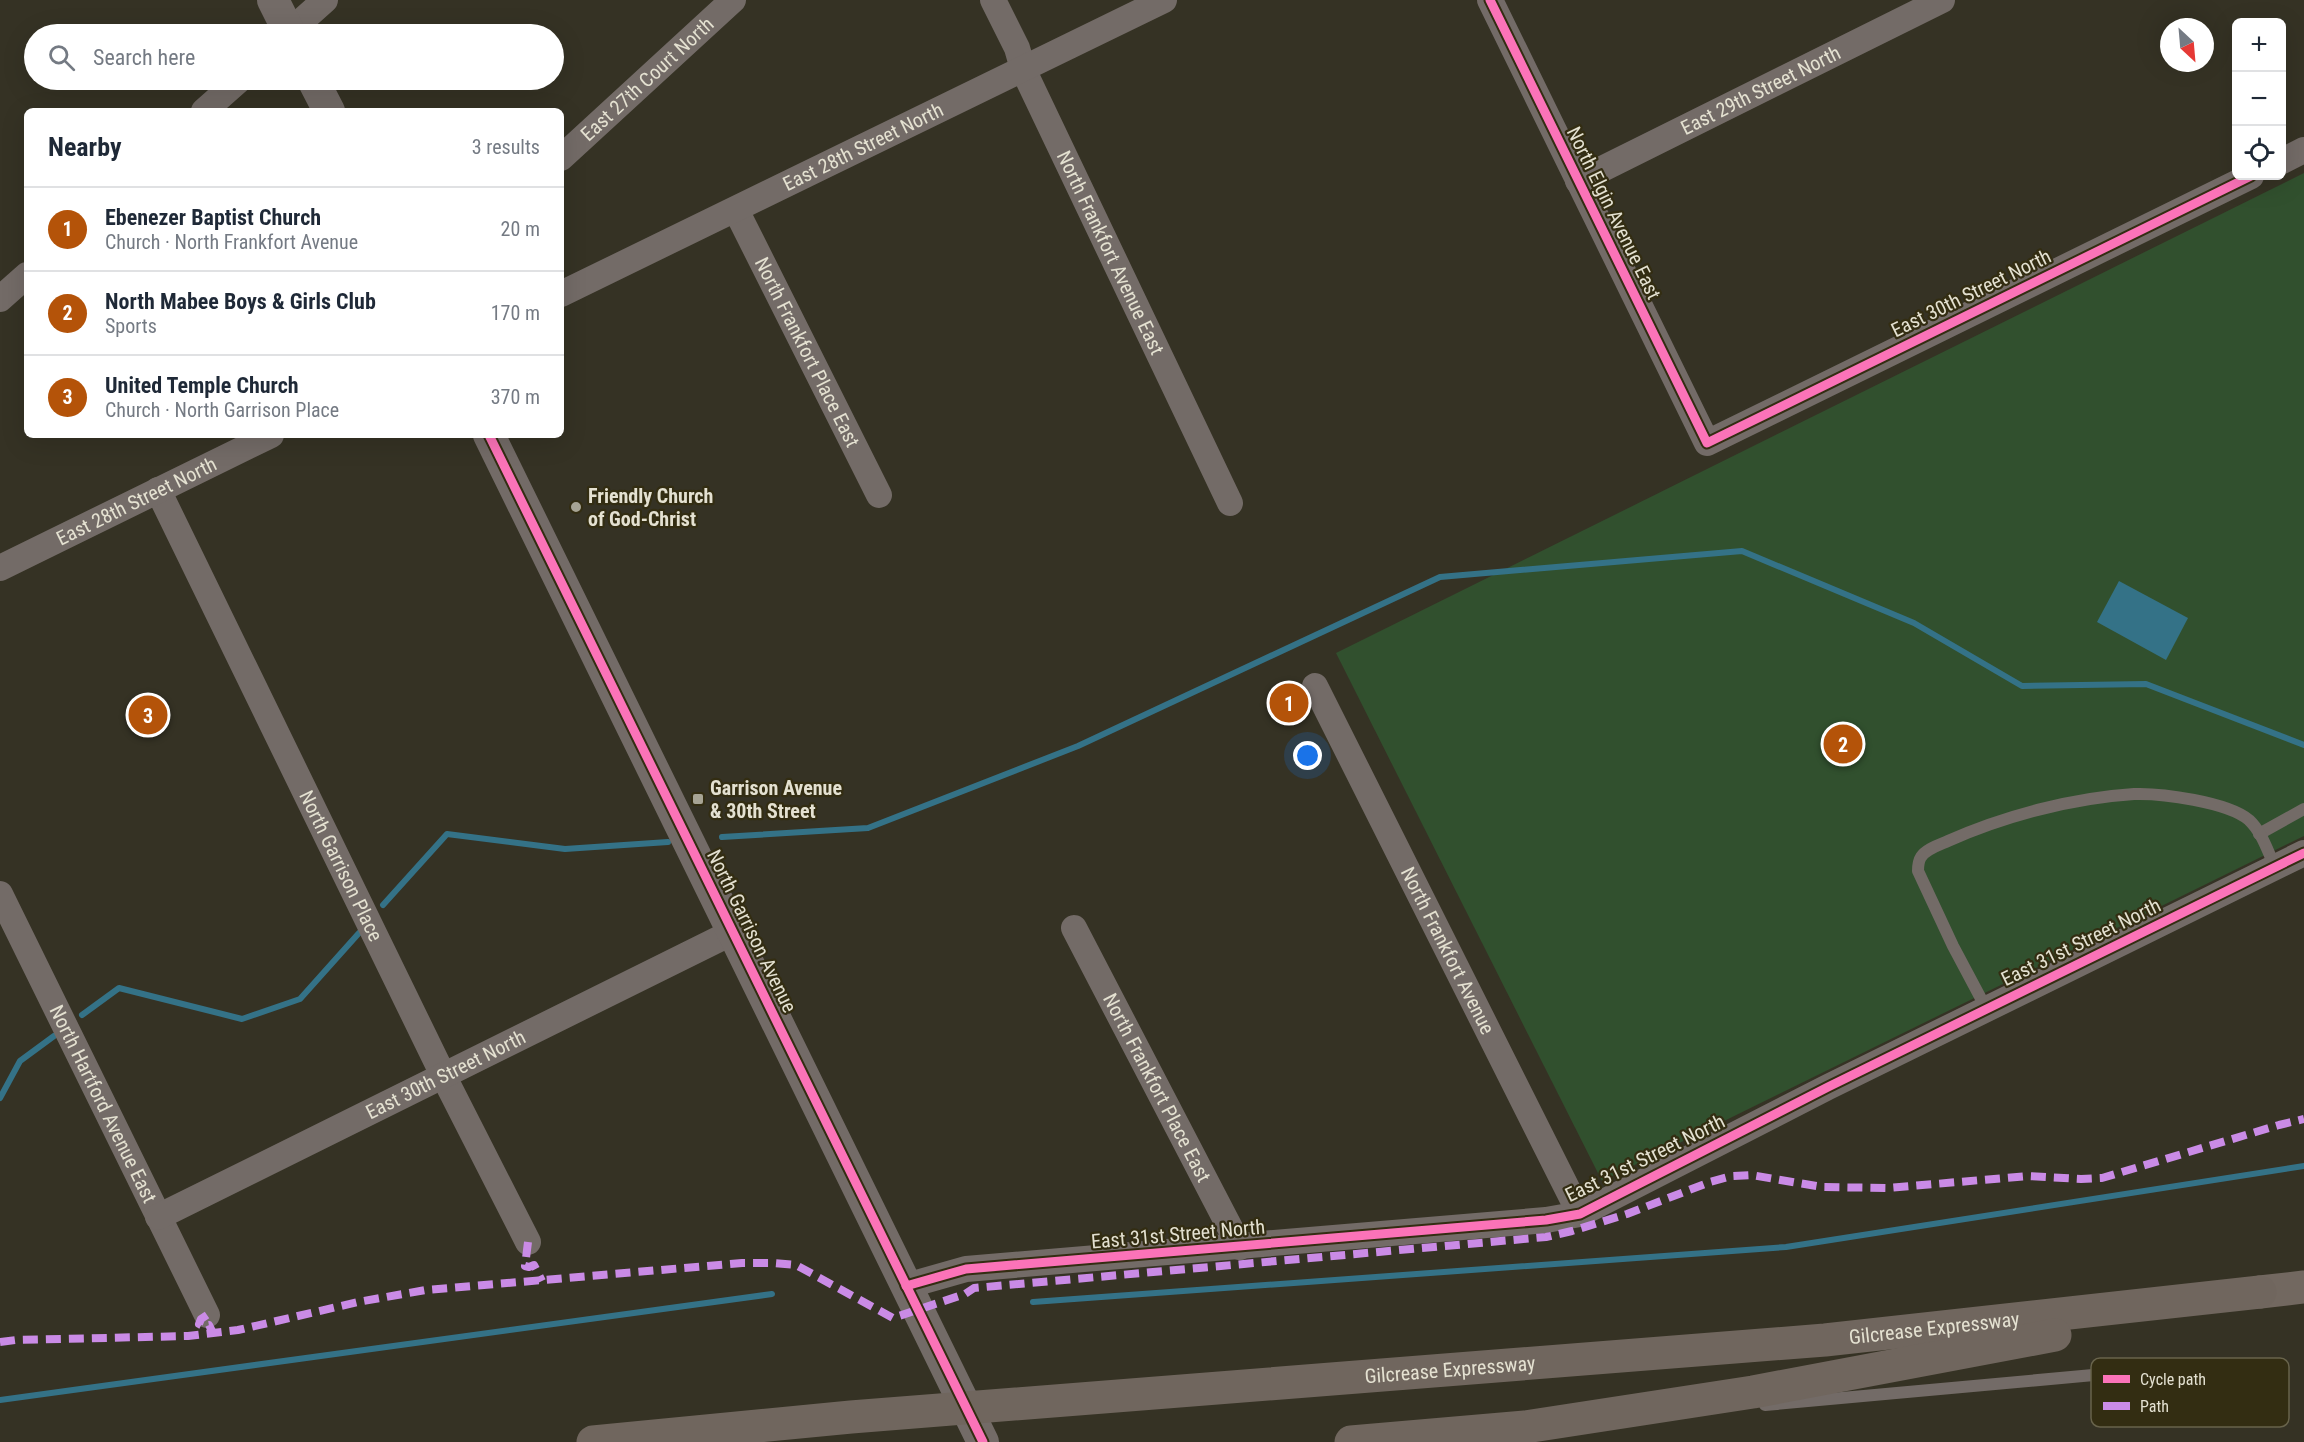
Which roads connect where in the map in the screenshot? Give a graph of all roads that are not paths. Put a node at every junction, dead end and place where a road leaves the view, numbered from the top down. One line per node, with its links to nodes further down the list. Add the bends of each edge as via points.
1 (273, 0): 8 (street)
2 (325, 0): 9 (street)
3 (733, 0): 16 (street, East 27th Court North)
4 (993, 0): 10 (street, North Frankfort Avenue East)
5 (1164, 0): 10 (street, East 28th Street North)
6 (1490, 0): 19 (street, North Elgin Avenue East)
7 (1942, 0): 19 (street, East 29th Street North)
8 (284, 24)
9 (300, 24)
10 (1023, 69): 20 (street, East 28th Street North); 29 (street, North Frankfort Avenue East)
11 (227, 90): 13 (street)
12 (318, 90): 14 (street)
13 (207, 108)
14 (327, 108)
15 (2304, 150): 17 (street)
16 (564, 155)
17 (2286, 159)
18 (2243, 180): 26 (street, East 30th Street North)
19 (1578, 181): 26 (street, North Elgin Avenue East)
20 (736, 210): 22 (street, East 28th Street North); 28 (street, North Frankfort Place East)
21 (24, 277): 23 (street)
22 (564, 293)
23 (0, 299)
24 (265, 438): 27 (street, East 28th Street North)
25 (490, 438): 38 (street, North Garrison Avenue)
26 (1707, 443)
27 (158, 490): 30 (street, East 28th Street North); 40 (street, North Garrison Place)
28 (879, 495)
29 (1230, 503)
30 (0, 568)
31 (1315, 686): 41 (street, North Frankfort Avenue)
32 (2304, 809): 33 (lane)
33 (2259, 834): 35 (lane); 39 (lane, via 2248,819 2228,809 2188,798 2135,794 2001,820 1931,849 1920,858 1918,871)
34 (2304, 853): 35 (street, East 31st Street North)
35 (2276, 867): 39 (street, East 31st Street North)
36 (0, 894): 42 (street, North Hartford Avenue East)
37 (1074, 928): 44 (street, North Frankfort Place East)
38 (733, 932): 40 (street, East 30th Street North); 45 (street, North Garrison Avenue)
39 (1986, 1008): 41 (street, East 31st Street North)
40 (444, 1077): 42 (street, East 30th Street North); 43 (street, North Garrison Place)
41 (1580, 1214): 44 (street, East 31st Street North)
42 (158, 1217): 48 (street, North Hartford Avenue East)
43 (528, 1242)
44 (1240, 1247): 45 (street, East 31st Street North, via 966,1269)
45 (906, 1286): 52 (street, North Garrison Avenue)
46 (2304, 1287): 47 (highway, Gilcrease Expressway)
47 (2260, 1292): 50 (highway, via 2148,1318 1753,1392); 51 (highway, Gilcrease Expressway, via 1825,1340 851,1416)
48 (207, 1314)
49 (2091, 1375): 50 (lane)
50 (1525, 1427): 53 (highway)
51 (593, 1442)
52 (983, 1442)
53 (1351, 1442)

